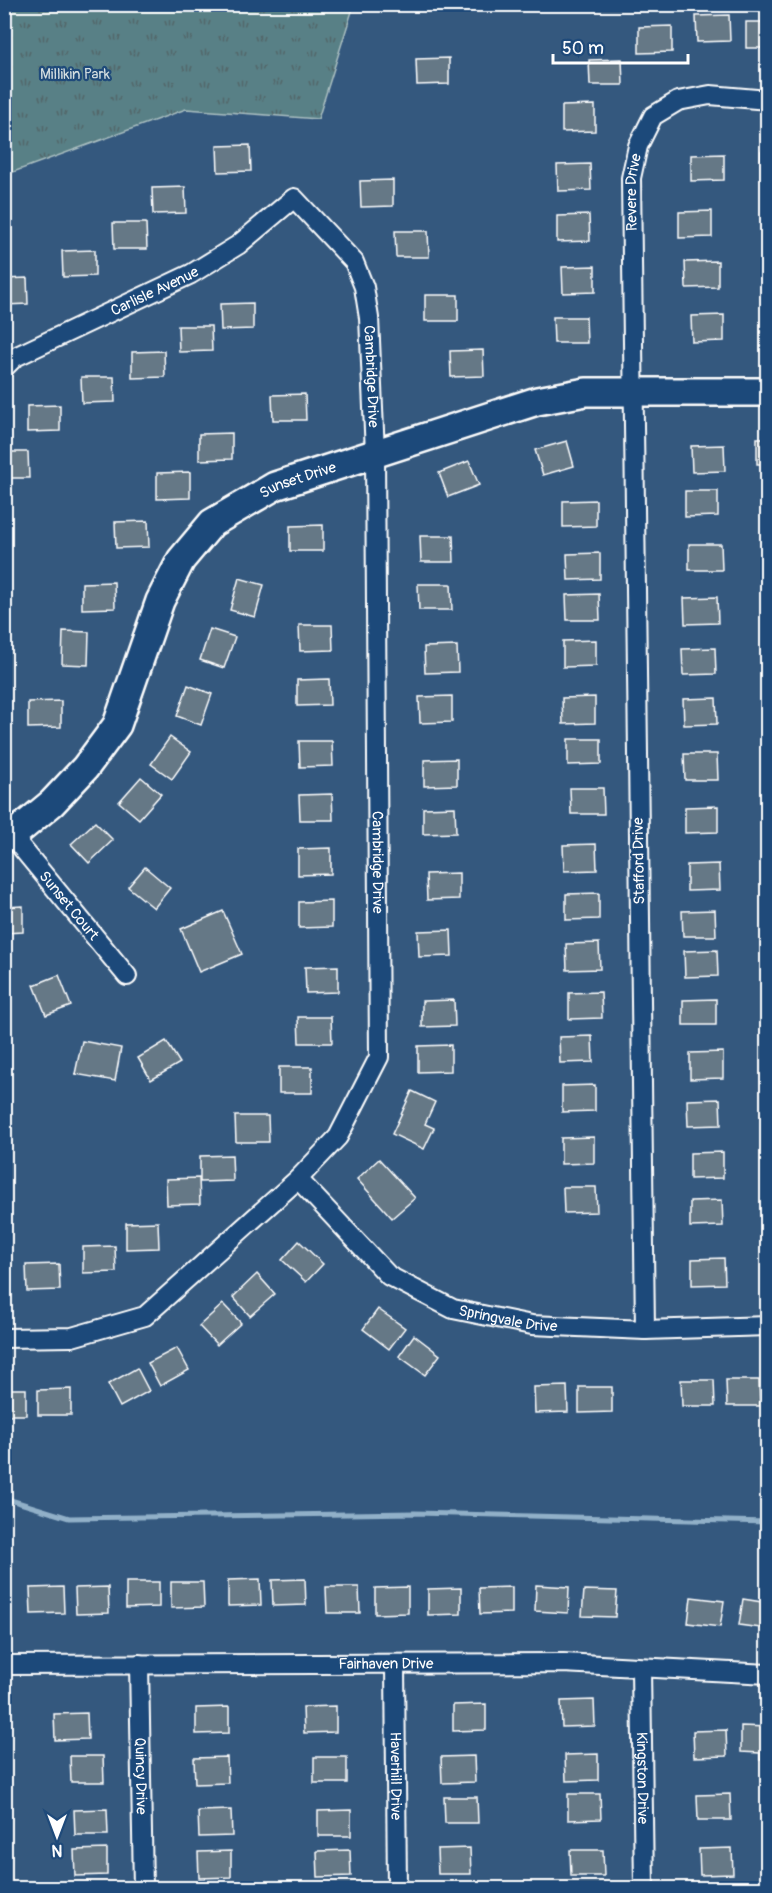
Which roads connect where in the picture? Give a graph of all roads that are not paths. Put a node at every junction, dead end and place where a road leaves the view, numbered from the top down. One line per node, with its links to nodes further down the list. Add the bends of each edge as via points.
1 (768, 100): 4 (street, Revere Drive, via 710,95 678,101 653,116 638,146 631,178)
2 (294, 198): 3 (street, Carlisle Avenue, via 238,245 191,274 15,357); 6 (street, Cambridge Drive, via 354,262 363,287 369,318)
3 (4, 368)
4 (633, 392): 5 (street, Sunset Drive); 6 (street, Sunset Drive, via 586,392 537,401); 11 (street, Stafford Drive)
5 (768, 392)
6 (375, 453): 7 (street, Sunset Drive, via 275,486 212,523 181,560 160,601 117,725 85,768 52,802); 9 (street, Cambridge Drive, via 379,1057 338,1137)
7 (8, 837): 8 (street, Sunset Court)
8 (127, 976)
9 (298, 1179): 11 (street, Springvale Drive, via 389,1276 453,1309 532,1325); 12 (street, Cambridge Drive, via 146,1316 72,1337)
10 (768, 1326): 11 (street, Springvale Drive)
11 (645, 1330)
12 (4, 1338)
13 (139, 1664): 14 (street, Fairhaven Drive); 15 (street, Fairhaven Drive); 18 (street, Quincy Drive)
14 (4, 1665)
15 (396, 1665): 16 (street, Fairhaven Drive, via 562,1663); 19 (street, Haverhill Drive)
16 (641, 1668): 17 (street, Fairhaven Drive); 20 (street, Kingston Drive)
17 (768, 1674)
18 (143, 1888)
19 (397, 1888)
20 (644, 1888)

